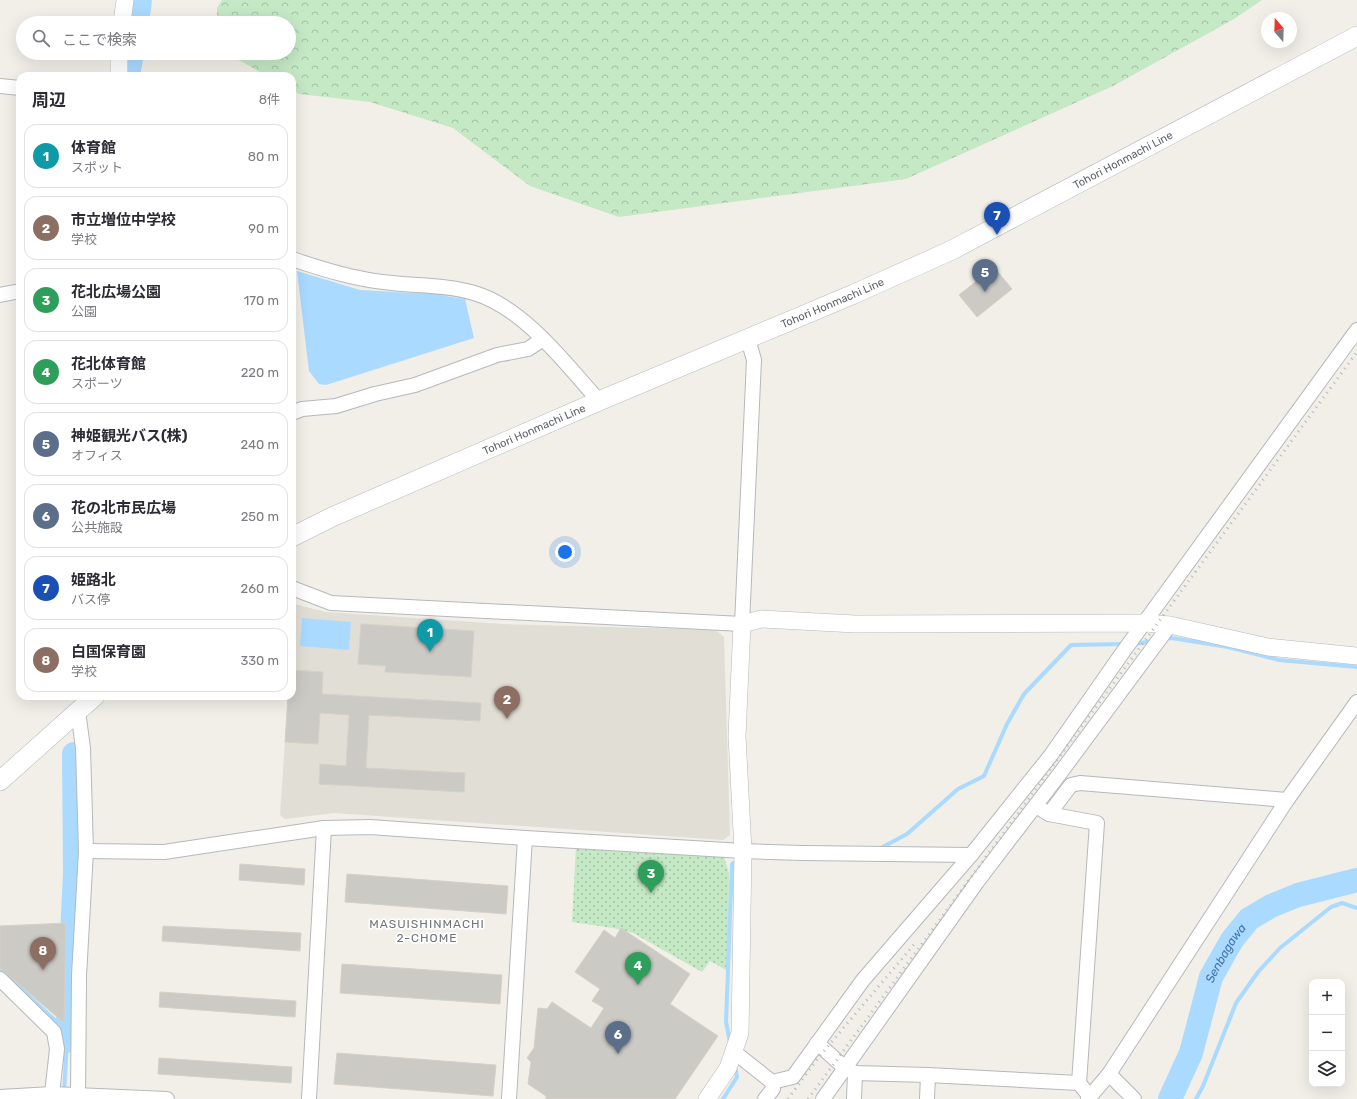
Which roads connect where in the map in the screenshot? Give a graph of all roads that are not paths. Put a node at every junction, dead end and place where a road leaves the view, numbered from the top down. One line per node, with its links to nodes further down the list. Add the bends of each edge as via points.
1 (125, 0): 2 (street)
2 (123, 16)
3 (1357, 36): 13 (main road, Tohori Honmachi Line, via 952,250)
4 (119, 60): 5 (street)
5 (119, 72)
6 (0, 86): 7 (street)
7 (16, 88)
8 (296, 260): 12 (street, via 365,280 475,293 503,307)
9 (16, 292): 10 (street)
10 (0, 296)
11 (1357, 330): 18 (street)
12 (543, 339): 14 (street); 15 (street, via 528,349 497,355 415,385 336,406)
13 (748, 339): 14 (main road, Tohori Honmachi Line); 19 (street, via 754,360)
14 (599, 401): 16 (main road, Tohori Honmachi Line, via 332,517)
15 (296, 411)
16 (296, 536)
17 (296, 590): 19 (street, via 331,603)
18 (1145, 623): 19 (street, via 855,624 761,619); 20 (street); 33 (street, via 1051,756)
19 (742, 624): 31 (street, via 737,736)
20 (1170, 625): 21 (street, via 1268,647); 27 (street)
21 (1357, 656)
22 (90, 700): 24 (main road)
23 (1357, 702): 26 (street)
24 (78, 711): 25 (main road); 32 (street, via 83,748)
25 (0, 781)
26 (1287, 800): 28 (street, via 1080,782 1071,785); 38 (street)
27 (1036, 806): 28 (street); 37 (street, via 977,882)
28 (1049, 814): 41 (street, via 1097,823)
29 (324, 828): 30 (street, via 370,827); 32 (street, via 164,852); 47 (street)
30 (525, 838): 31 (street); 48 (street)
31 (743, 850): 33 (street); 36 (street, via 740,1033)
32 (86, 851): 44 (street, via 79,976)
33 (971, 855): 35 (street, via 863,980)
34 (0, 979): 42 (street, via 54,1032 56,1049)
35 (817, 1043): 37 (street); 40 (street, via 793,1077)
36 (733, 1051): 40 (street); 49 (street, via 728,1068)
37 (850, 1071): 39 (street); 51 (street); 52 (street)
38 (1109, 1074): 45 (street); 54 (street)
39 (928, 1075): 41 (street); 53 (street)
40 (772, 1082): 50 (street, via 773,1088)
41 (1079, 1083): 45 (street)
42 (52, 1094): 43 (street); 44 (street)
43 (0, 1097)
44 (78, 1097): 46 (street)
45 (1089, 1098)
46 (167, 1099)
47 (309, 1099)
48 (508, 1099)
49 (707, 1099)
50 (766, 1099)
51 (823, 1099)
52 (854, 1099)
53 (927, 1099)
54 (1134, 1099)

